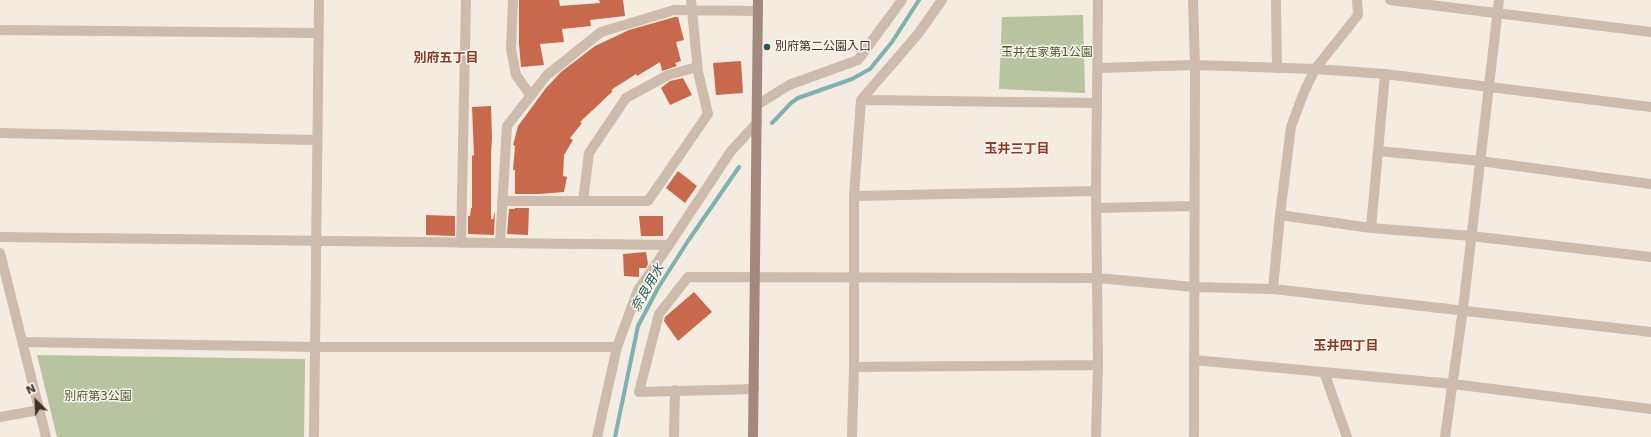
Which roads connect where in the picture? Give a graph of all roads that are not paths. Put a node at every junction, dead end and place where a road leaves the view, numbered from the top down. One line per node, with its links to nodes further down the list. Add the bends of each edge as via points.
1 (319, 0): 18 (street)
2 (466, 0): 48 (street)
3 (513, 0): 26 (street, via 511,49 516,75)
4 (758, 0): 14 (street)
5 (902, 0): 29 (street, via 858,60 789,85)
6 (942, 0): 27 (street, via 918,34)
7 (1098, 0): 21 (street)
8 (1193, 0): 19 (street)
9 (1276, 0): 22 (street)
10 (1357, 0): 23 (street, via 1358,15)
11 (1390, 0): 15 (street)
12 (1499, 0): 15 (street)
13 (691, 5): 14 (street); 20 (street); 26 (street, via 601,32 548,75)
14 (758, 12): 29 (street)
15 (1498, 12): 17 (street); 25 (street)
16 (0, 30): 18 (street)
17 (1651, 32)
18 (318, 34): 33 (street)
19 (1195, 65): 21 (street); 22 (street); 41 (street)
20 (697, 67): 40 (street, via 668,75 626,98 589,153); 40 (street, via 708,114 648,201)
21 (1098, 68): 28 (street)
22 (1277, 68): 23 (street)
23 (1315, 69): 24 (street); 43 (street, via 1292,127)
24 (1385, 74): 25 (street); 34 (street)
25 (1490, 87): 30 (street); 35 (street)
26 (531, 96): 39 (street, via 507,126)
27 (861, 100): 28 (street); 38 (street)
28 (1097, 103): 37 (street)
29 (757, 105): 31 (street)
30 (1651, 107)
31 (757, 123): 50 (street, via 731,151); 53 (street)
32 (0, 132): 33 (street)
33 (317, 140): 47 (street)
34 (1378, 151): 35 (street); 44 (street)
35 (1480, 161): 36 (street); 45 (street)
36 (1651, 184)
37 (1096, 191): 38 (street); 42 (street)
38 (854, 196): 54 (street)
39 (502, 201): 40 (street); 49 (street)
40 (583, 201)
41 (1194, 206): 42 (street); 56 (street)
42 (1096, 208): 55 (street)
43 (1280, 215): 44 (street); 57 (street)
44 (1371, 228): 45 (street)
45 (1471, 236): 52 (street); 58 (street)
46 (0, 237): 47 (street)
47 (316, 241): 48 (street); 61 (street)
48 (461, 243): 49 (street)
49 (500, 243): 50 (street)
50 (669, 245): 62 (street, via 638,290)
51 (0, 253): 60 (street)
52 (1651, 257)
53 (754, 276): 54 (street); 68 (street); 69 (street, via 688,277 659,314 639,392)
54 (854, 278): 55 (street); 65 (street)
55 (1098, 278): 56 (street); 64 (street)
56 (1194, 287): 57 (street); 63 (street)
57 (1274, 289): 58 (street)
58 (1462, 309): 59 (street); 67 (street)
59 (1651, 332)
60 (23, 342): 61 (street); 71 (street)
61 (315, 347): 62 (street); 74 (street)
62 (617, 347): 75 (street)
63 (1194, 360): 66 (street); 80 (street)
64 (1098, 365): 65 (street); 79 (street)
65 (854, 367): 78 (street)
66 (1324, 372): 67 (street); 81 (street)
67 (1453, 384): 70 (street); 82 (street)
68 (754, 389): 69 (street); 77 (street)
69 (674, 390): 76 (street)
70 (1651, 409)
71 (39, 410): 72 (street); 73 (street)
72 (0, 417)
73 (46, 437)
74 (314, 437)
75 (597, 437)
76 (674, 437)
77 (753, 437)
78 (852, 437)
79 (1096, 437)
80 (1194, 437)
81 (1347, 437)
82 (1444, 437)

